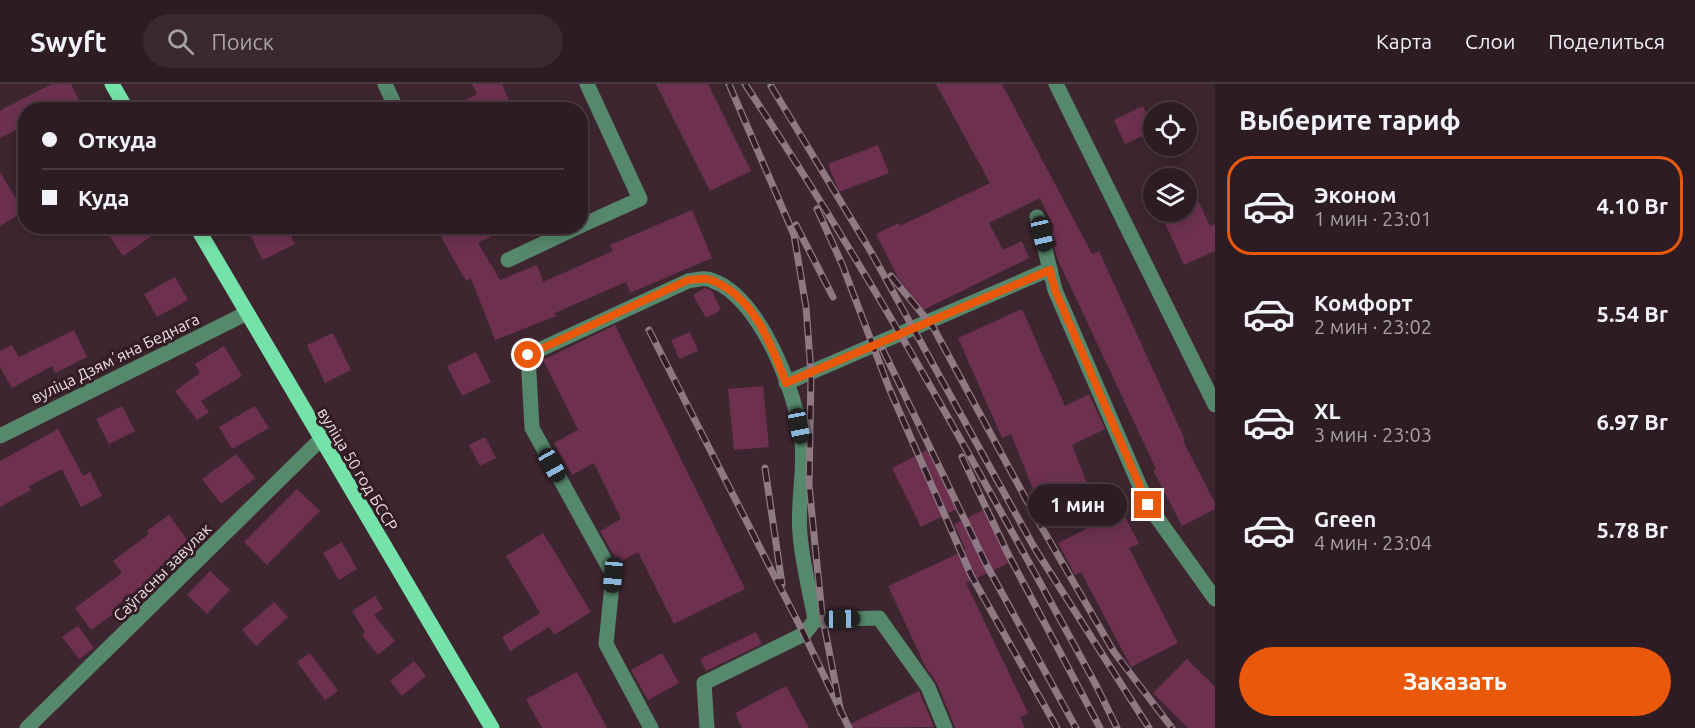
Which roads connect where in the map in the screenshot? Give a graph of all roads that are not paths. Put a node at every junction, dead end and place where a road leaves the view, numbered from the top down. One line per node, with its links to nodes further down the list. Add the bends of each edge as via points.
1 (112, 84): 5 (main road)
2 (385, 84): 6 (street)
3 (587, 84): 8 (street, via 640,199)
4 (1056, 84): 15 (street)
5 (122, 102)
6 (393, 102)
7 (1037, 217): 12 (street)
8 (588, 222)
9 (201, 234): 13 (main road, вуліца 50 год БССР)
10 (563, 234): 11 (street)
11 (508, 260)
12 (1050, 270): 14 (street); 18 (street, via 1055,290 1148,505)
13 (247, 314): 16 (street, вуліца Дзямʼяна Беднага); 17 (main road, вуліца 50 год БССР)
14 (786, 383): 19 (street, via 802,443 800,535); 22 (street, via 757,317 732,292 710,279 688,280 528,355 532,428 613,575 606,644)
15 (1215, 405)
16 (0, 436)
17 (320, 440): 20 (street, Саўгасны завулак); 21 (main road, вуліца 50 год БССР)
18 (1215, 599)
19 (815, 620): 23 (street, via 804,634 704,683); 24 (street, via 879,618 928,687)
20 (27, 728)
21 (492, 728)
22 (651, 728)
23 (707, 728)
24 (945, 728)

